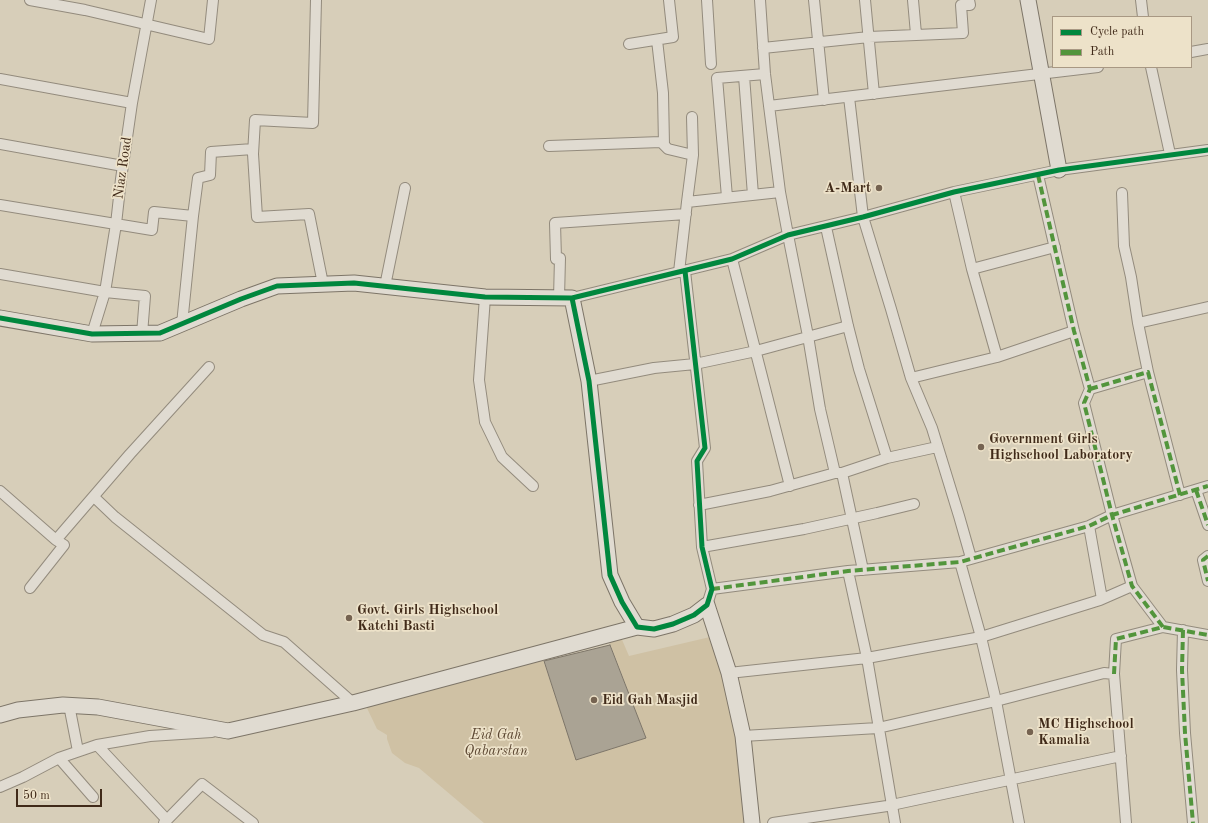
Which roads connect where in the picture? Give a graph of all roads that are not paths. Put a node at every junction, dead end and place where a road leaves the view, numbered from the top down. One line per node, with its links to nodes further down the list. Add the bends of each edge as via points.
1 (30, 0): 14 (street)
2 (151, 0): 16 (street, Niaz Road)
3 (213, 0): 16 (street, via 209,39)
4 (316, 0): 41 (street, via 313,123 255,120)
5 (669, 0): 19 (street, via 673,37)
6 (707, 0): 25 (street)
7 (760, 0): 22 (street)
8 (814, 0): 20 (street)
9 (865, 0): 18 (street)
10 (913, 0): 17 (street)
11 (969, 0): 17 (street, via 970,5 961,5 963,33)
12 (1028, 0): 29 (street)
13 (1141, 0): 15 (street)
14 (86, 5): 16 (street)
15 (1143, 16)
16 (147, 24): 35 (street, Niaz Road)
17 (916, 34): 18 (street)
18 (868, 37): 20 (street); 32 (street)
19 (657, 40): 21 (street); 39 (street, via 664,93)
20 (818, 42): 22 (street); 34 (street)
21 (629, 44)
22 (763, 48): 28 (street)
23 (1208, 49): 24 (street)
24 (1192, 52)
25 (711, 64)
26 (1090, 68): 29 (street)
27 (1151, 68): 43 (street)
28 (765, 74): 30 (street); 36 (street)
29 (1041, 74): 32 (street); 46 (street)
30 (744, 76): 52 (street); 53 (street, via 717,78)
31 (0, 78): 35 (street)
32 (874, 94): 33 (street)
33 (850, 97): 34 (street); 58 (street)
34 (824, 100): 36 (street)
35 (132, 103): 45 (street, Niaz Road)
36 (769, 106): 49 (street)
37 (692, 117): 44 (street)
38 (0, 144): 45 (street)
39 (664, 145): 40 (street, via 661,142); 44 (street, via 668,149)
40 (549, 146)
41 (253, 149): 57 (street, via 211,152 210,175 198,178); 67 (street, via 257,217 309,214)
42 (1208, 150): 43 (street)
43 (1170, 154): 46 (street)
44 (693, 155): 54 (street)
45 (123, 166): 59 (street, Niaz Road)
46 (1059, 170): 47 (street)
47 (1038, 175): 50 (street); 62 (street)
48 (405, 188): 68 (street)
49 (780, 192): 52 (street); 61 (street)
50 (954, 192): 58 (street); 64 (street)
51 (1122, 193): 74 (street, via 1124,246)
52 (753, 195): 53 (street)
53 (727, 198): 54 (street)
54 (687, 202): 56 (street)
55 (0, 205): 59 (street)
56 (686, 214): 65 (street); 71 (street, via 555,223 556,259 560,258)
57 (192, 216): 59 (street, via 154,212 152,230); 75 (street)
58 (863, 218): 60 (street); 86 (street)
59 (116, 224): 69 (street, Niaz Road)
60 (826, 226): 61 (street); 76 (street)
61 (788, 235): 63 (street); 80 (street)
62 (1055, 247): 64 (street); 77 (street)
63 (732, 259): 65 (street); 81 (street)
64 (972, 269): 82 (street)
65 (682, 272): 71 (street); 83 (street)
66 (0, 274): 69 (street)
67 (323, 284): 68 (street); 75 (street, via 277,286)
68 (385, 286): 70 (street)
69 (105, 292): 78 (street, Niaz Road); 79 (street, via 145,296)
70 (485, 297): 71 (street); 92 (street, via 479,380 484,422 502,457)
71 (566, 298): 87 (street)
72 (1208, 307): 74 (street)
73 (0, 318): 78 (street)
74 (1138, 323): 85 (street)
75 (182, 324): 79 (street, via 160,333)
76 (848, 326): 80 (street); 90 (street)
77 (1074, 331): 82 (street); 88 (street)
78 (92, 334): 79 (street)
79 (142, 334)
80 (808, 336): 81 (street); 91 (street, via 820,409)
81 (756, 351): 83 (street); 93 (street)
82 (997, 357): 86 (street)
83 (695, 364): 87 (street, via 654,368); 100 (street, via 705,448 697,461)
84 (209, 367): 98 (street)
85 (1148, 372): 88 (street); 97 (street)
86 (911, 378): 89 (street, via 932,428)
87 (589, 381): 119 (street, via 610,575)
88 (1090, 389): 101 (street, via 1084,403)
89 (937, 447): 90 (street); 108 (street)
90 (887, 458): 91 (street)
91 (839, 473): 93 (street); 102 (street)
92 (533, 486)
93 (790, 486): 100 (street)
94 (1208, 486): 95 (street)
95 (1196, 490): 97 (street); 103 (street)
96 (0, 491): 105 (street)
97 (1180, 495): 101 (street)
98 (94, 497): 105 (street); 127 (street, via 114,517 263,635 284,642)
99 (914, 504): 102 (street)
100 (699, 505): 106 (street)
101 (1112, 515): 104 (street); 113 (street)
102 (853, 518): 106 (street); 110 (street)
103 (1208, 525)
104 (1089, 526): 108 (street); 116 (street)
105 (56, 540): 114 (street, via 64,545)
106 (702, 547): 115 (street)
107 (1208, 556): 112 (street, via 1203,560)
108 (971, 558): 109 (street)
109 (960, 562): 110 (street); 122 (street)
110 (863, 570): 111 (street)
111 (848, 571): 115 (street); 123 (street)
112 (1208, 581)
113 (1132, 586): 116 (street); 118 (street)
114 (30, 588)
115 (712, 589): 117 (street)
116 (1102, 599): 122 (street)
117 (707, 605): 119 (street, via 694,615 673,624 654,629); 124 (street)
118 (1163, 627): 120 (street); 125 (street, via 1116,638)
119 (637, 628): 127 (street)
120 (1183, 630): 121 (street); 148 (street, via 1185,733)
121 (1207, 632)
122 (981, 637): 123 (street); 126 (street)
123 (867, 658): 124 (street); 130 (street)
124 (729, 673): 132 (street)
125 (1114, 674): 126 (street, via 1104,672); 135 (street)
126 (996, 701): 130 (street); 137 (street)
127 (353, 703): 131 (street)
128 (69, 705): 129 (street, via 18,710); 131 (street, via 98,707); 134 (street)
129 (0, 715)
130 (878, 728): 132 (street); 140 (street)
131 (228, 731): 133 (street, via 150,736)
132 (743, 736): 143 (street)
133 (97, 745): 134 (street); 141 (street)
134 (78, 751): 136 (street)
135 (1121, 756): 137 (street); 147 (street)
136 (59, 758): 138 (street, via 23,778); 139 (street)
137 (1011, 780): 140 (street); 146 (street)
138 (0, 787)
139 (93, 797)
140 (891, 806): 144 (street); 145 (street)
141 (165, 821): 142 (street, via 202,784)
142 (253, 823)
143 (752, 823)
144 (773, 823)
145 (895, 823)
146 (1019, 823)
147 (1126, 823)
148 (1193, 823)

